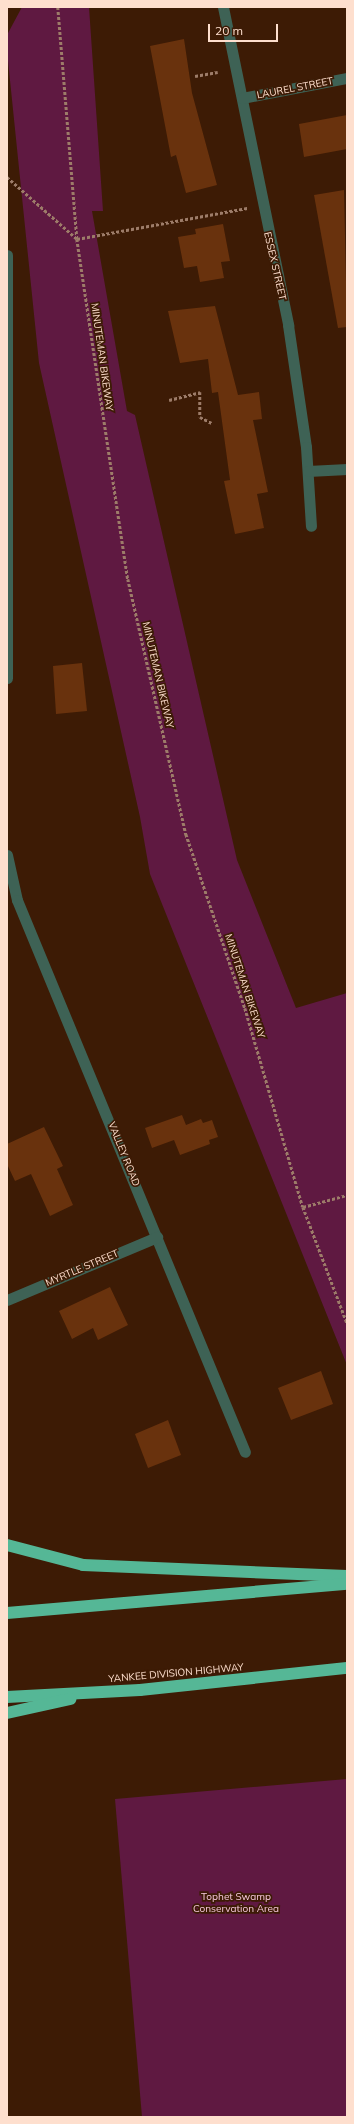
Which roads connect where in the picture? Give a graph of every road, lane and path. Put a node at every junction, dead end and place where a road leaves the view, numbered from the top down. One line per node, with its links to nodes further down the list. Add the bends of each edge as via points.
1 (58, 7): 9 (path, MINUTEMAN BIKEWAY)
2 (223, 7): 3 (street, ESSEX STREET)
3 (236, 68): 4 (path); 6 (street, ESSEX STREET)
4 (195, 76)
5 (347, 78): 6 (street, LAUREL STREET)
6 (242, 98): 8 (street, ESSEX STREET)
7 (7, 177): 9 (path)
8 (261, 206): 9 (path); 15 (street, ESSEX STREET, via 288,325)
9 (77, 239): 20 (path, MINUTEMAN BIKEWAY, via 128,579 184,826 245,1008)
10 (7, 255): 13 (street)
11 (169, 400): 12 (path, via 200,392 200,417)
12 (212, 423)
13 (8, 426): 17 (street)
14 (347, 469): 15 (street)
15 (308, 471): 16 (street, ESSEX STREET)
16 (311, 526)
17 (7, 678)
18 (7, 855): 21 (street, VALLEY ROAD, via 17,900)
19 (347, 1195): 20 (path)
20 (303, 1207): 23 (path, MINUTEMAN BIKEWAY)
21 (157, 1237): 22 (street, MYRTLE STREET); 24 (street, VALLEY ROAD)
22 (7, 1300)
23 (347, 1323)
24 (245, 1452)
25 (7, 1545): 26 (highway, via 83,1565)
26 (347, 1576)
27 (347, 1584): 28 (highway)
28 (7, 1613)
29 (347, 1668): 30 (highway, YANKEE DIVISION HIGHWAY)
30 (106, 1692): 31 (highway, YANKEE DIVISION HIGHWAY); 32 (highway)
31 (7, 1697)
32 (7, 1713)

